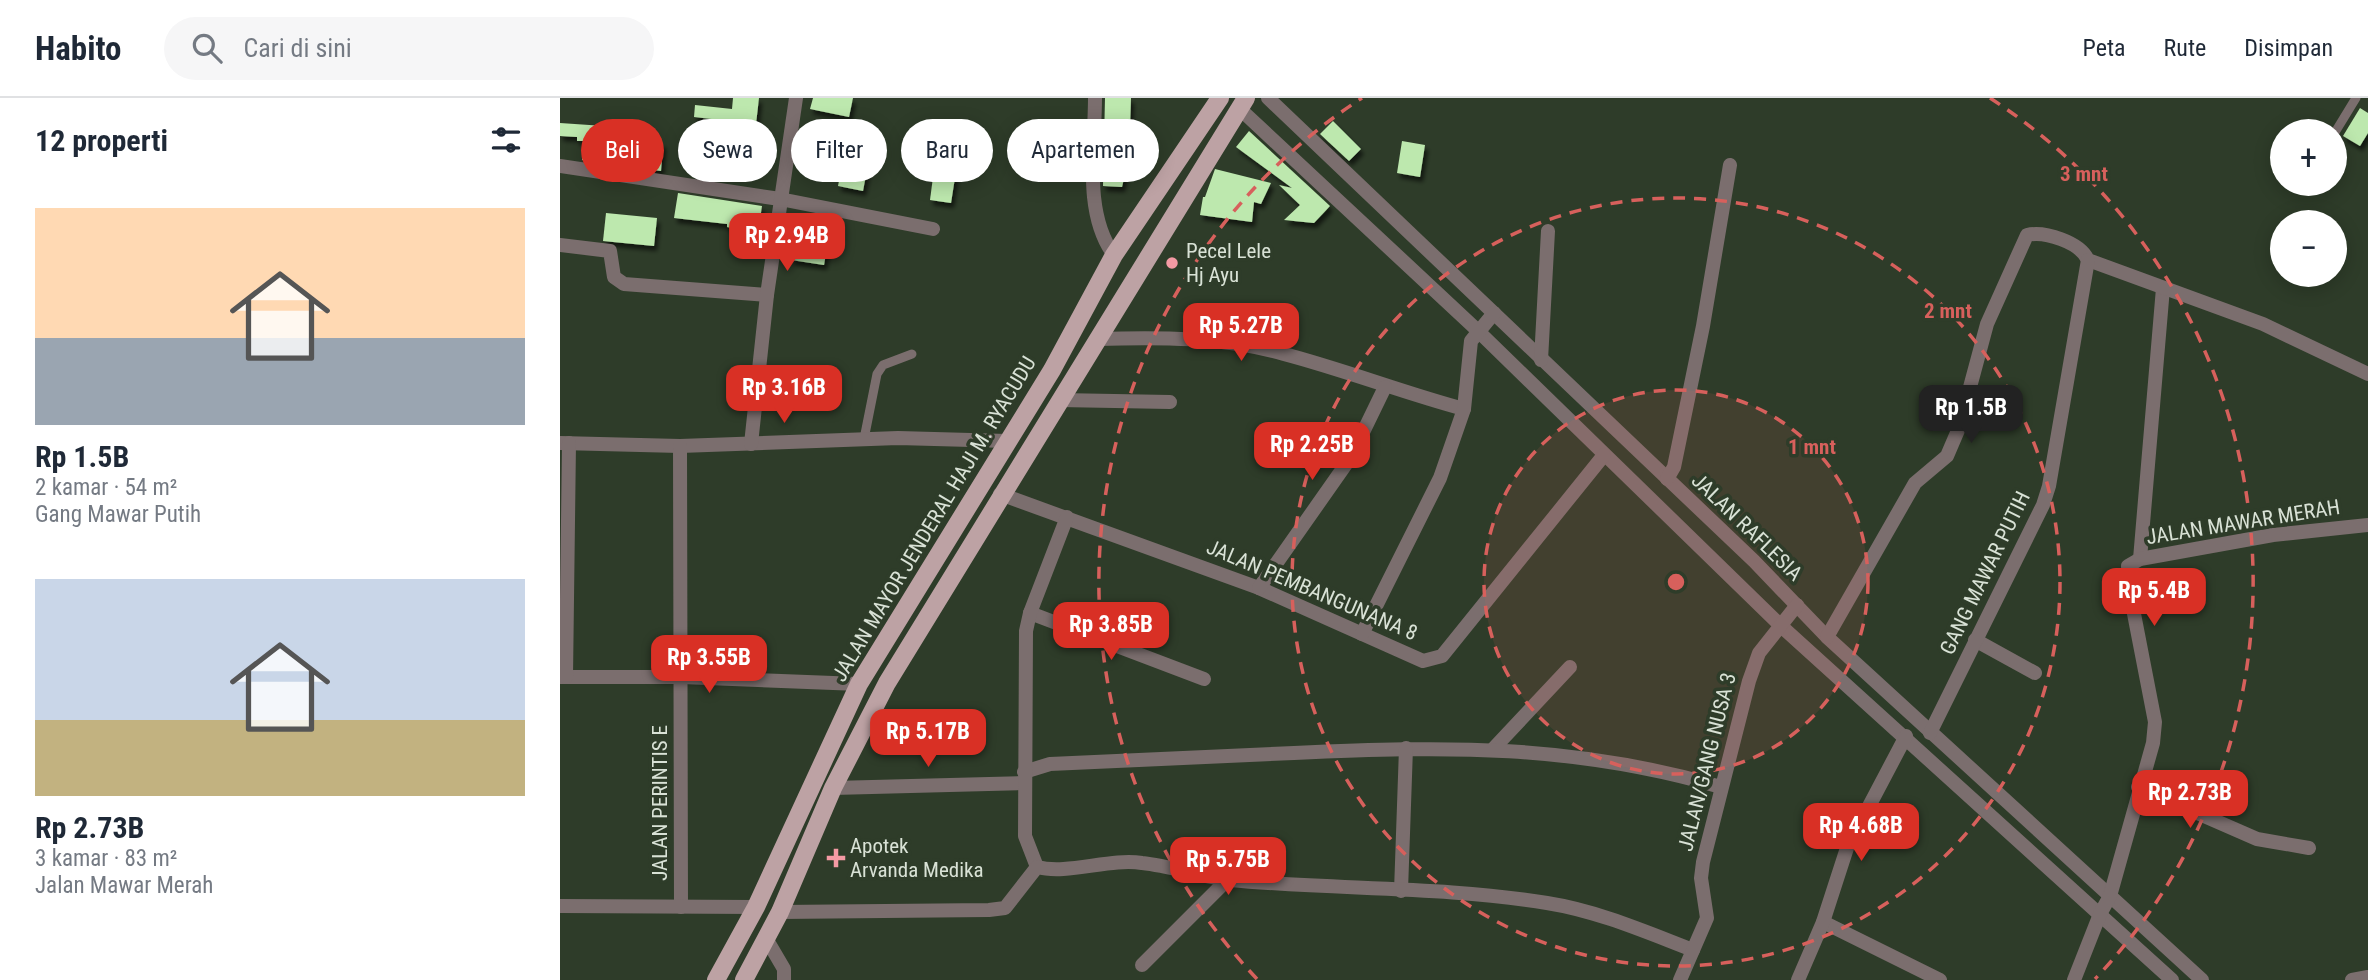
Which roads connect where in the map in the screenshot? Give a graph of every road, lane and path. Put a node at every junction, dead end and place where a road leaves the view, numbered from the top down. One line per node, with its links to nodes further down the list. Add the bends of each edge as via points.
1 (796, 98): 10 (street)
2 (1095, 98): 14 (street, via 1095,213)
3 (1220, 98): 14 (main road, JALAN MAYOR JENDERAL HAJI M. RYACUDU)
4 (1268, 98): 18 (street, JALAN RAFLESIA)
5 (2356, 98): 7 (lane)
6 (1243, 103): 19 (street, JALAN RAFLESIA); 20 (main road, JALAN MAYOR JENDERAL HAJI M. RYACUDU)
7 (2343, 119)
8 (1730, 165): 35 (street, via 1703,326 1674,467)
9 (560, 166): 10 (street)
10 (780, 199): 11 (street); 17 (street)
11 (933, 229)
12 (1548, 232): 22 (street)
13 (560, 245): 17 (street, via 610,251 614,277 624,284)
14 (1114, 255): 23 (main road, JALAN MAYOR JENDERAL HAJI M. RYACUDU)
15 (2088, 260): 16 (street); 45 (street, via 2075,245 2027,235 1987,324 1947,456 1915,483); 46 (street, GANG MAWAR PUTIH, via 2049,486)
16 (2163, 288): 24 (street, via 2263,324); 39 (street)
17 (766, 295): 32 (street)
18 (1492, 314): 19 (street); 22 (street, JALAN RAFLESIA)
19 (1478, 329): 28 (street, via 1468,358); 34 (street, JALAN RAFLESIA)
20 (1095, 343): 23 (main road, via 1081,353 1063,382 1054,380); 25 (street, via 1160,337 1249,346); 26 (main road, JALAN MAYOR JENDERAL HAJI M. RYACUDU)
21 (912, 354): 30 (lane, via 883,365 877,374)
22 (1541, 359): 35 (street, JALAN RAFLESIA)
23 (1052, 370): 29 (main road, JALAN MAYOR JENDERAL HAJI M. RYACUDU)
24 (2368, 374)
25 (1385, 387): 28 (street); 40 (street, via 1351,457)
26 (1059, 400): 27 (street); 29 (main road, via 1046,392); 36 (main road, JALAN MAYOR JENDERAL HAJI M. RYACUDU)
27 (1170, 402)
28 (1464, 410): 44 (street, via 1440,478)
29 (1010, 437): 30 (street); 52 (main road, JALAN MAYOR JENDERAL HAJI M. RYACUDU)
30 (864, 439): 32 (street)
31 (565, 443): 33 (street); 49 (street)
32 (751, 444): 33 (street)
33 (681, 446): 50 (street, JALAN PERINTIS E)
34 (1604, 455): 43 (street, JALAN RAFLESIA); 44 (street, JALAN PEMBANGUNANA 8, via 1442,656 1423,661)
35 (1667, 479): 41 (street, JALAN RAFLESIA)
36 (1000, 494): 37 (street, JALAN PEMBANGUNANA 8); 61 (main road, JALAN MAYOR JENDERAL HAJI M. RYACUDU, via 887,683)
37 (1067, 517): 40 (street, JALAN PEMBANGUNANA 8); 42 (street)
38 (2368, 525): 39 (street, JALAN MAWAR MERAH, via 2273,535)
39 (2140, 559): 60 (street, JALAN MAWAR MERAH, via 2128,566 2127,575 2155,722)
40 (1259, 588): 44 (street, JALAN PEMBANGUNANA 8)
41 (1796, 606): 43 (street, JALAN/GANG NUSA 3); 45 (street, JALAN RAFLESIA)
42 (1030, 612): 51 (street); 58 (street, via 1025,653)
43 (1781, 623): 53 (street, JALAN RAFLESIA); 59 (street, JALAN/GANG NUSA 3, via 1759,653 1748,681)
44 (1362, 634)
45 (1826, 637): 53 (street, JALAN RAFLESIA)
46 (1975, 640): 48 (street); 54 (street, GANG MAWAR PUTIH)
47 (1570, 667): 57 (street)
48 (2035, 673)
49 (563, 677): 50 (street)
50 (682, 677): 52 (street); 68 (street, JALAN PERINTIS E)
51 (1204, 679)
52 (859, 684): 69 (main road, JALAN MAYOR JENDERAL HAJI M. RYACUDU)
53 (1887, 706): 54 (street, JALAN RAFLESIA); 55 (street, JALAN RAFLESIA)
54 (1930, 733): 66 (street, JALAN RAFLESIA)
55 (1906, 736): 66 (street, JALAN RAFLESIA); 71 (street, via 1847,848)
56 (1406, 748): 57 (street); 58 (street, via 1050,764); 65 (street)
57 (1494, 748): 59 (street, via 1623,762)
58 (1024, 778): 61 (street); 63 (street, via 1025,836)
59 (1721, 787): 73 (street, JALAN/GANG NUSA 3, via 1701,878 1707,918)
60 (2138, 787): 62 (street, via 2257,839); 66 (street, JALAN MAWAR MERAH)
61 (833, 788): 70 (main road, JALAN MAYOR JENDERAL HAJI M. RYACUDU)
62 (2309, 848)
63 (1037, 867): 64 (street, via 1140,862); 70 (street, via 1005,908)
64 (1227, 880): 65 (street); 74 (street)
65 (1401, 891): 73 (street, via 1550,903 1609,918)
66 (2105, 905): 82 (street, JALAN MAWAR MERAH); 83 (street, JALAN RAFLESIA); 84 (street, JALAN RAFLESIA)
67 (560, 906): 68 (street)
68 (681, 907): 69 (street)
69 (756, 908): 76 (main road, JALAN MAYOR JENDERAL HAJI M. RYACUDU)
70 (780, 912): 72 (main road, JALAN MAYOR JENDERAL HAJI M. RYACUDU)
71 (1823, 922): 80 (street); 81 (street)
72 (766, 940): 77 (main road, JALAN MAYOR JENDERAL HAJI M. RYACUDU); 78 (street, via 784,969)
73 (1693, 950): 79 (street, JALAN/GANG NUSA 3)
74 (1142, 965)
75 (2368, 977): 85 (street)
76 (716, 980)
77 (744, 980)
78 (784, 980)
79 (1680, 980)
80 (1798, 980)
81 (1940, 980)
82 (2074, 980)
83 (2172, 980)
84 (2202, 980)
85 (2352, 980)

